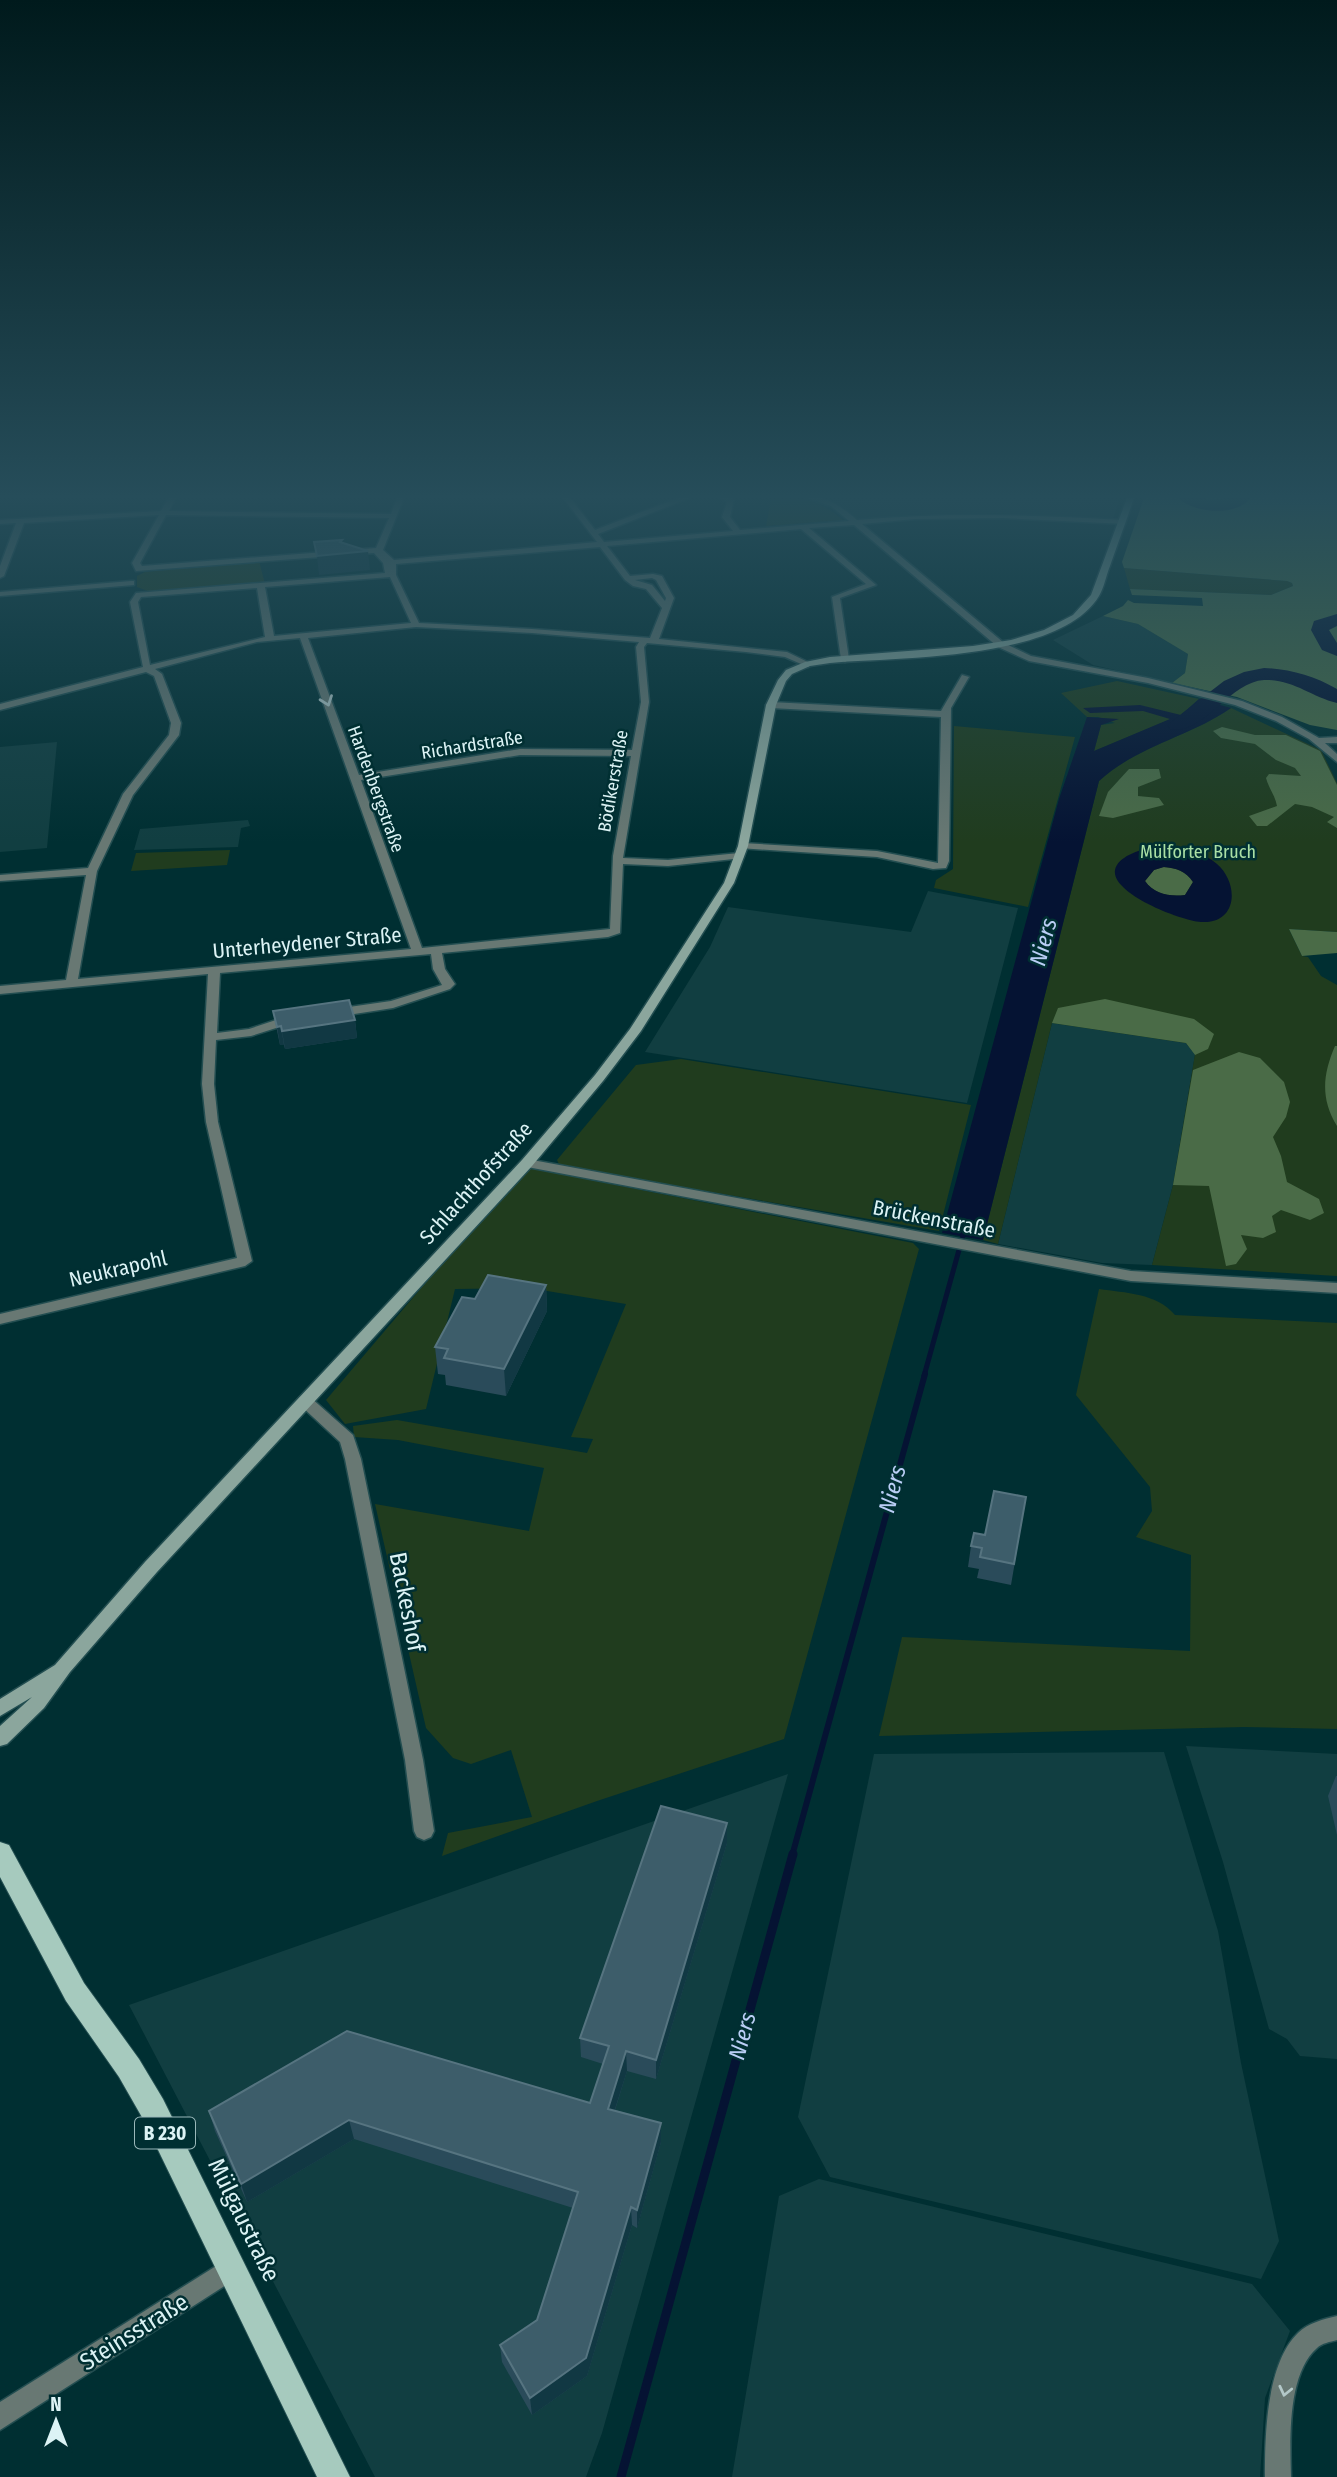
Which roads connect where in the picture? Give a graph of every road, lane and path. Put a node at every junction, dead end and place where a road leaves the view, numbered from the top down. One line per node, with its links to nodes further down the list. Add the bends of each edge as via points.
1 (136, 611): 17 (street)
2 (265, 611): 11 (street)
3 (410, 611): 8 (street)
4 (665, 611): 12 (street, Bödikerstraße)
5 (837, 611): 14 (street)
6 (960, 611): 13 (street)
7 (1084, 611): 10 (main road)
8 (416, 625): 9 (street); 12 (street)
9 (304, 636): 11 (street); 26 (street, Hardenbergstraße, one-way to 26)
10 (1030, 638): 13 (main road); 15 (street, via 1027,650)
11 (270, 639): 17 (street)
12 (649, 639): 16 (street, via 772,651); 24 (street, Bödikerstraße, via 640,647 645,702)
13 (1001, 645): 14 (main road); 15 (street)
14 (845, 659): 16 (main road)
15 (1043, 661): 23 (street, via 1230,701 1275,718)
16 (808, 664): 19 (main road, Schlachthofstraße, via 789,672)
17 (149, 670): 20 (street); 29 (street, via 158,674 176,723 174,735 128,794)
18 (965, 677): 21 (street)
19 (771, 705): 21 (street); 27 (main road, Schlachthofstraße)
20 (0, 707)
21 (945, 715): 27 (street, via 942,866 877,854)
22 (1337, 740): 23 (street)
23 (1315, 741): 25 (street)
24 (636, 753): 26 (street, Richardstraße, via 520,752); 28 (street, Bödikerstraße)
25 (1335, 757)
26 (355, 779): 33 (street, Hardenbergstraße)
27 (741, 851): 28 (street, via 668,863); 38 (main road, Schlachthofstraße, via 729,883 635,1031)
28 (619, 862): 31 (street, Bödikerstraße)
29 (92, 872): 30 (street); 35 (street)
30 (0, 878)
31 (616, 930): 32 (street, Unterheydener Straße)
32 (436, 950): 33 (street, Unterheydener Straße); 37 (street, via 439,970 449,984 446,987 393,1004 282,1020 251,1032)
33 (418, 952): 34 (street, Unterheydener Straße)
34 (214, 971): 35 (street, Unterheydener Straße); 37 (street)
35 (72, 981): 36 (street, Unterheydener Straße)
36 (0, 990)
37 (210, 1037): 40 (street, Neukrapohl, via 212,1122 245,1261)
38 (527, 1163): 39 (street, Brückenstraße, via 1131,1276); 41 (main road, Schlachthofstraße)
39 (1337, 1288)
40 (0, 1319)
41 (305, 1401): 42 (main road, Schlachthofstraße); 45 (street, Backeshof, via 347,1439 353,1459)
42 (64, 1667): 43 (main road, Schlachthofstraße); 44 (main road, Schlachthofstraße, via 38,1703)
43 (0, 1708)
44 (0, 1738)
45 (424, 1831)
46 (0, 1853): 47 (main road, Mülgaustraße / B 230, via 75,1992 153,2109)
47 (232, 2269): 49 (street, Steinsstraße); 50 (main road, Mülgaustraße / B 230)
48 (1327, 2330): 51 (street, one-way to 51, via 1304,2344 1289,2375 1279,2418)
49 (0, 2417)
50 (334, 2477)
51 (1278, 2477)

